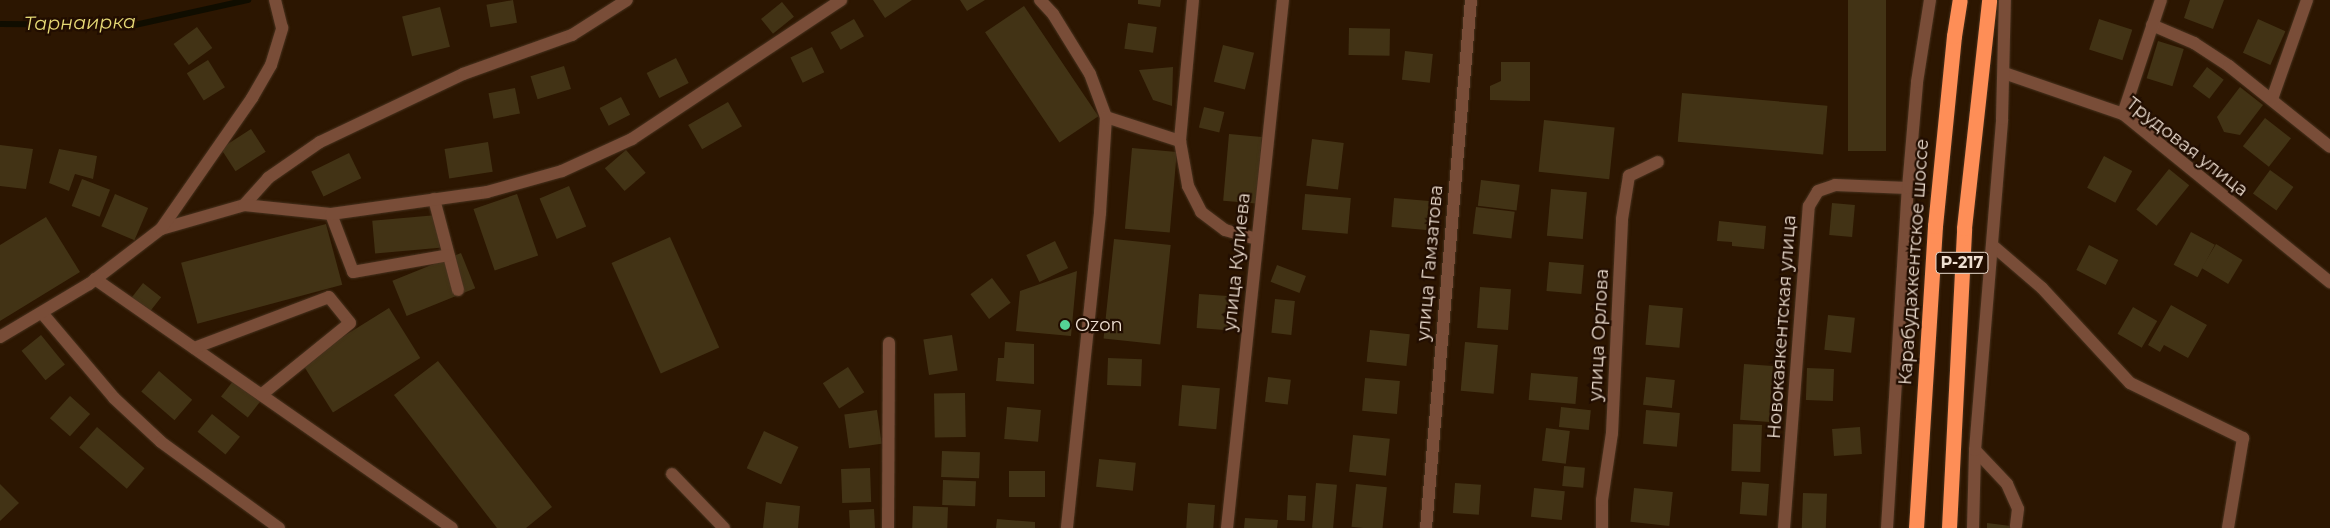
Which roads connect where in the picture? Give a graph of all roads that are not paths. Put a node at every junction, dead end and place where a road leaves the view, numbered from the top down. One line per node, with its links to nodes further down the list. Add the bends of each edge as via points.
1 (627, 0): 24 (street, via 572,35 463,74 320,142 268,178)
2 (841, 0): 23 (street, via 632,139 562,170 487,192)
3 (1040, 0): 18 (street, via 1053,14 1090,74)
4 (1193, 0): 19 (street)
5 (1283, 0): 27 (street, улица Кулиева)
6 (1471, 0): 47 (street, улица Гамзатова)
7 (1930, 0): 22 (street, via 1917,82)
8 (1960, 0): 51 (highway, Карабудахкентское шоссе, via 1935,226)
9 (1990, 0): 52 (highway, Р-217, via 1964,228)
10 (2005, 0): 15 (street)
11 (2160, 0): 14 (street)
12 (2307, 0): 16 (street)
13 (276, 1): 26 (street, via 282,28 271,65 252,98)
14 (2152, 25): 16 (street, via 2194,42); 17 (street)
15 (2004, 73): 17 (street, Трудовая улица); 28 (street)
16 (2272, 99): 20 (street)
17 (2123, 114): 31 (street, Трудовая улица)
18 (1106, 117): 19 (street); 45 (street, via 1100,213)
19 (1180, 141): 27 (street, via 1188,186 1201,212 1225,230)
20 (2330, 147)
21 (1658, 162): 48 (street, улица Орлова, via 1629,176 1622,219 1612,433 1602,500)
22 (1908, 188): 49 (street, Новокаякентская улица, via 1835,185 1818,191 1809,206); 50 (street)
23 (434, 200): 25 (street); 29 (street)
24 (244, 205): 25 (street); 26 (street)
25 (331, 214): 29 (street, via 353,272)
26 (161, 229): 30 (street)
27 (1256, 239): 46 (street, улица Кулиева)
28 (1992, 245): 38 (street); 54 (street, via 2042,288 2130,383 2243,438)
29 (449, 255): 32 (street)
30 (95, 279): 33 (street); 36 (street)
31 (2330, 282)
32 (458, 290)
33 (42, 313): 34 (street); 41 (street, via 114,398 161,442)
34 (0, 337)
35 (890, 343): 44 (street)
36 (194, 348): 37 (street); 37 (street, via 329,297 350,323)
37 (262, 395): 42 (street)
38 (1976, 450): 40 (street, via 2007,484 2018,509); 53 (street)
39 (672, 474): 43 (street)
40 (2016, 526)
41 (279, 528)
42 (452, 528)
43 (724, 528)
44 (888, 528)
45 (1068, 528)
46 (1227, 528)
47 (1426, 528)
48 (1602, 528)
49 (1784, 528)
50 (1887, 528)
51 (1916, 528)
52 (1949, 528)
53 (1973, 528)
54 (2228, 528)

